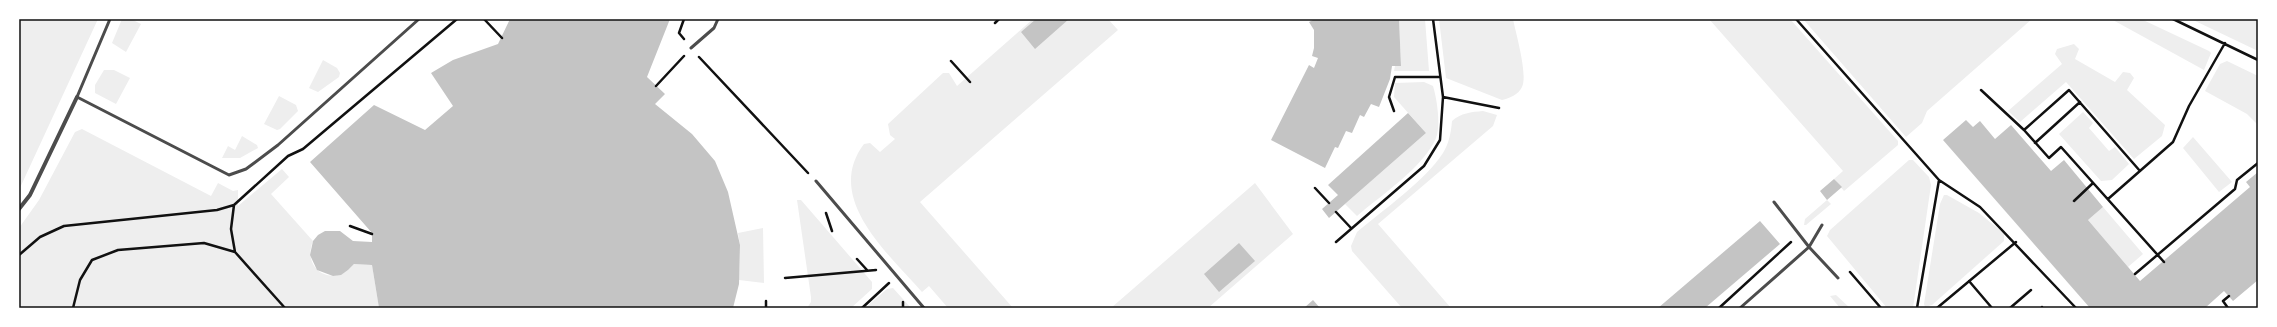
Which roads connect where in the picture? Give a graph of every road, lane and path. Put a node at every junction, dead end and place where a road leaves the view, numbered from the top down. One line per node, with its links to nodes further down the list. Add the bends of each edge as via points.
1 (110, 19): 22 (lane)
2 (419, 19): 22 (lane, via 278,145 236,174 223,174)
3 (457, 19): 14 (path)
4 (484, 19): 12 (path)
5 (684, 19): 15 (path, via 679,33)
6 (718, 19): 15 (lane, via 714,28)
7 (999, 19): 11 (path)
8 (1433, 19): 18 (path)
9 (1796, 19): 31 (path)
10 (2173, 19): 13 (path)
11 (995, 23)
12 (502, 38)
13 (2225, 43): 16 (path); 30 (path, via 2189,106 2173,142)
14 (427, 45)
15 (691, 48): 20 (path); 32 (path)
16 (2258, 60)
17 (951, 61): 19 (path)
18 (1440, 77): 23 (path); 26 (path, via 1395,77 1389,97)
19 (970, 82)
20 (656, 86)
21 (1981, 90): 27 (path)
22 (77, 97): 40 (street, via 30,195)
23 (1443, 97): 25 (path); 44 (path, via 1440,140 1424,166)
24 (2080, 102): 27 (path, via 2069,90); 28 (path); 30 (path)
25 (1499, 108)
26 (1394, 111)
27 (2024, 130): 28 (path)
28 (2035, 143): 33 (path, via 2049,158 2061,147)
29 (2258, 163): 50 (path, via 2237,180 2235,189)
30 (2140, 171): 35 (path)
31 (1939, 180): 47 (path, via 1980,206); 69 (path)
32 (816, 181): 53 (lane)
33 (2093, 183): 35 (path); 36 (path)
34 (1315, 188): 38 (path)
35 (2108, 199): 50 (path)
36 (2074, 201)
37 (1774, 202): 48 (lane)
38 (1329, 203)
39 (234, 205): 49 (path, via 231,229)
40 (19, 209)
41 (1336, 212): 44 (path)
42 (1822, 225): 48 (lane)
43 (350, 226): 45 (path)
44 (1351, 228): 46 (path)
45 (372, 234)
46 (1336, 242)
47 (2016, 242): 59 (path); 73 (path)
48 (1809, 247): 58 (lane); 68 (lane)
49 (235, 252): 63 (path, via 204,243 118,250 106,254 92,260 86,268); 64 (path)
50 (2157, 254): 52 (path); 55 (path)
51 (857, 259): 54 (path)
52 (2164, 262)
53 (890, 269): 54 (path); 56 (lane)
54 (867, 270): 57 (path)
55 (2135, 274)
56 (896, 276): 66 (path); 67 (lane)
57 (785, 278)
58 (1838, 278)
59 (1969, 281): 70 (path); 71 (path)
60 (2031, 290): 72 (path)
61 (2229, 296): 74 (path, via 2223,301)
62 (766, 301): 65 (path)
63 (73, 308)
64 (285, 308)
65 (766, 308)
66 (862, 308)
67 (924, 308)
68 (1740, 308)
69 (1918, 308)
70 (1937, 308)
71 (1992, 308)
72 (2010, 308)
73 (2076, 308)
74 (2228, 308)

